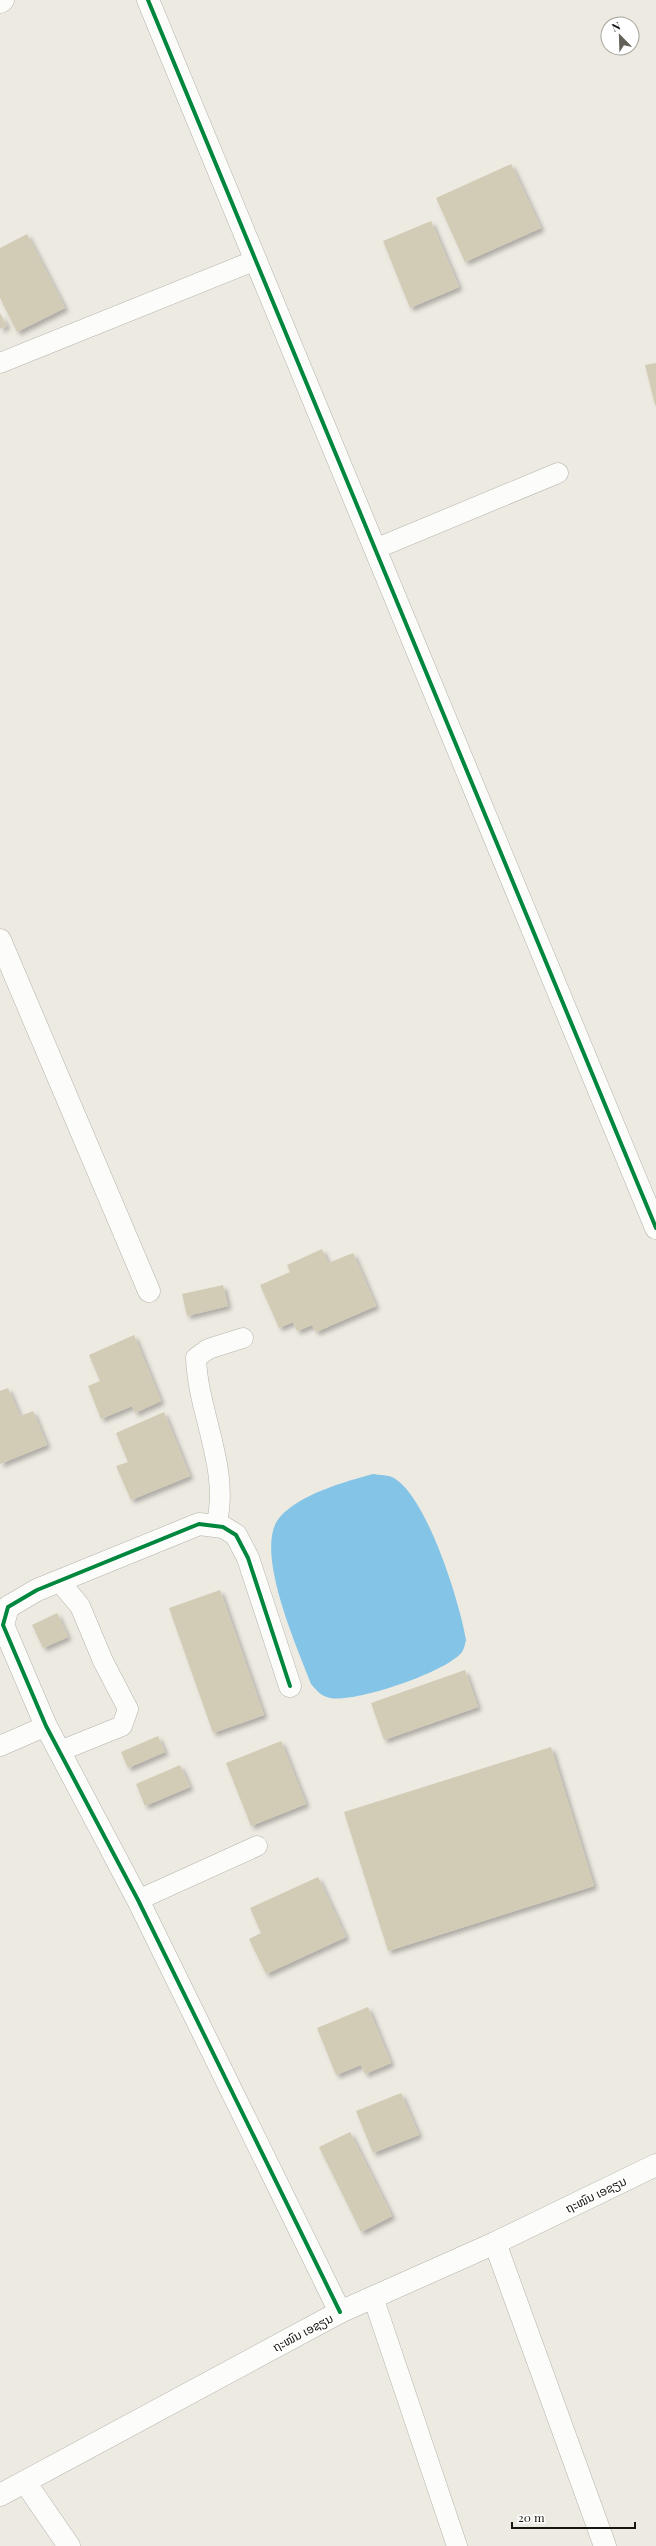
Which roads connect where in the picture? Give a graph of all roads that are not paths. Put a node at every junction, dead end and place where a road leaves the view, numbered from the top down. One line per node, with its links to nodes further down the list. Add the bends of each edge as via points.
1 (3, 0): 3 (street)
2 (148, 0): 4 (street)
3 (0, 2)
4 (256, 260): 5 (lane); 7 (street)
5 (0, 364)
6 (558, 473): 7 (lane)
7 (375, 549): 9 (street)
8 (0, 940): 10 (street)
9 (656, 1228)
10 (148, 1291)
11 (243, 1338): 12 (lane, via 208,1349 196,1358 197,1379 208,1415 221,1492 221,1508)
12 (216, 1526): 13 (street, via 199,1524); 14 (street, via 236,1535 248,1558)
13 (59, 1581): 15 (street, via 8,1607 3,1625); 17 (lane, via 80,1606 103,1661 128,1709 122,1726)
14 (290, 1686)
15 (46, 1726): 16 (lane); 17 (street)
16 (0, 1746)
17 (60, 1751): 19 (street)
18 (257, 1846): 19 (lane)
19 (138, 1900): 23 (street)
20 (656, 2165): 21 (street, ຖະໜົນ ເອຊຽນ)
21 (495, 2243): 22 (street, ຖະໜົນ ເອຊຽນ); 28 (street)
22 (373, 2297): 23 (street, ຖະໜົນ ເອຊຽນ); 27 (lane)
23 (340, 2312): 24 (street, ຖະໜົນ ເອຊຽນ)
24 (25, 2482): 25 (street, ຖະໜົນ ເອຊຽນ); 26 (street)
25 (0, 2495)
26 (69, 2546)
27 (457, 2546)
28 (605, 2546)

